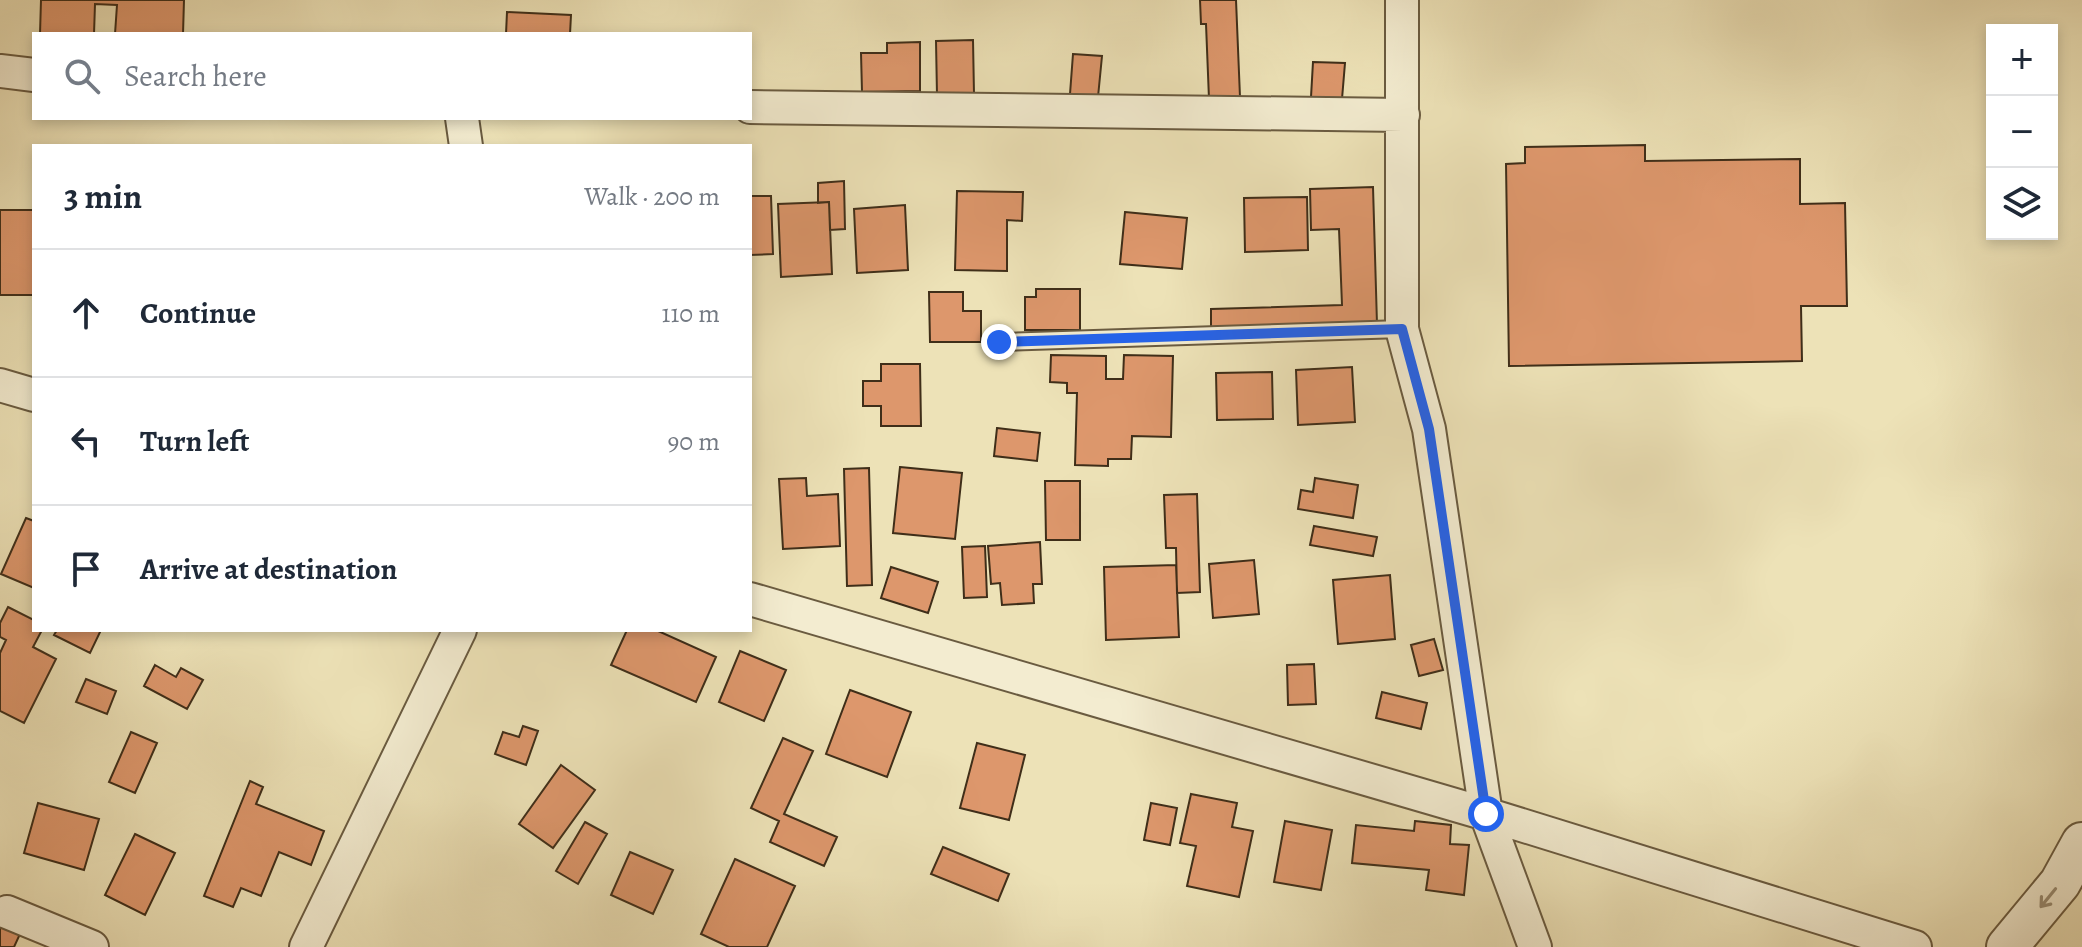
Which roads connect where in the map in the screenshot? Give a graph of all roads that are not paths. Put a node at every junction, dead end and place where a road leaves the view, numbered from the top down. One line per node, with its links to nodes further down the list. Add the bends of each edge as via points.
1 (1402, 0): 5 (street)
2 (0, 71): 3 (street)
3 (32, 75)
4 (752, 107): 5 (street)
5 (1403, 115): 8 (street)
6 (462, 120): 7 (street)
7 (466, 144)
8 (1402, 329): 9 (lane); 14 (street, via 1429,429)
9 (999, 342)
10 (0, 385): 11 (street)
11 (32, 394)
12 (752, 600): 14 (street)
13 (459, 632): 18 (street)
14 (1486, 814): 19 (street); 20 (street)
15 (2082, 843): 21 (street, one-way to 21, via 2060,883)
16 (7, 912): 17 (street)
17 (92, 947)
18 (306, 947)
19 (1535, 947)
20 (1915, 947)
21 (2007, 947)

